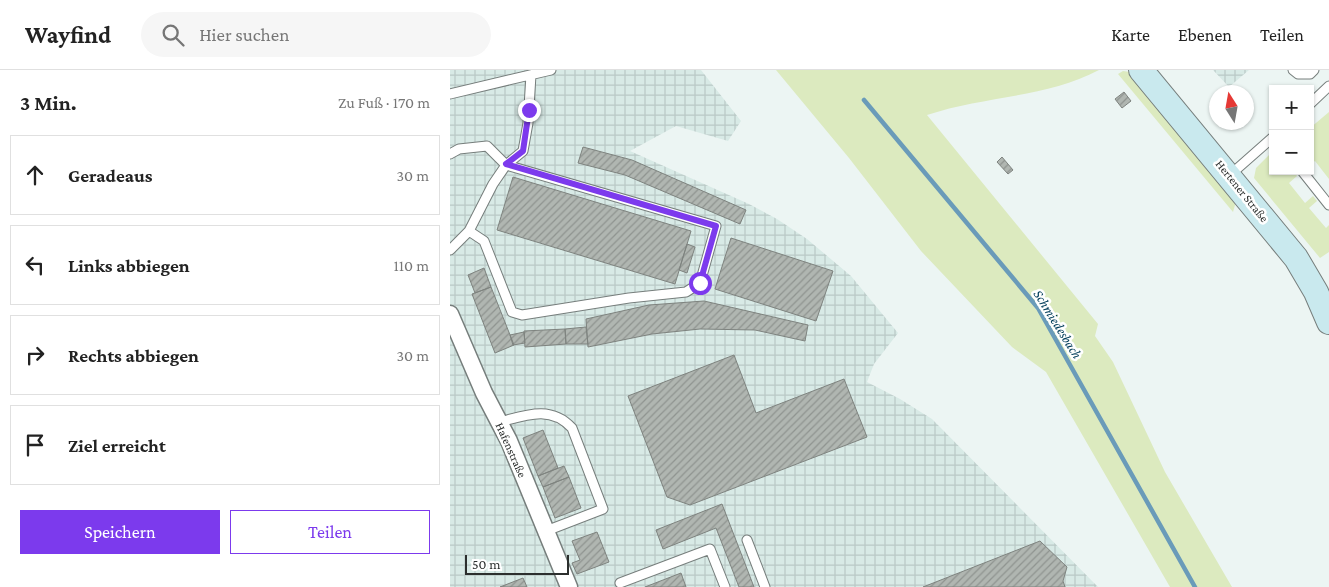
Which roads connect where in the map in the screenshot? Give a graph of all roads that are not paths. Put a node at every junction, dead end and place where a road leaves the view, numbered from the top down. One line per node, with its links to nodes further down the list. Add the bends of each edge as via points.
1 (551, 70): 5 (lane)
2 (1141, 70): 13 (main road, Hertener Straße)
3 (1294, 70): 4 (lane, via 1298,74 1310,74)
4 (1314, 70)
5 (532, 75): 7 (lane); 11 (lane, via 523,151)
6 (1329, 86): 8 (lane)
7 (450, 94)
8 (1314, 100)
9 (1269, 141): 13 (lane)
10 (450, 154): 11 (lane, via 459,149 486,146)
11 (506, 164): 15 (lane); 15 (lane, via 716,226 700,283 686,292 522,315 512,312 484,241)
12 (1305, 175): 14 (lane)
13 (1230, 176): 18 (main road, Hertener Straße, via 1296,258)
14 (1329, 205)
15 (469, 232): 16 (lane)
16 (450, 250)
17 (450, 314): 19 (street, Hafenstraße)
18 (1329, 322)
19 (500, 422): 20 (street, Hafenstraße); 20 (lane, via 552,414 563,418 572,428 603,509)
20 (546, 531): 23 (street, Hafenstraße)
21 (747, 540): 25 (lane)
22 (620, 583): 24 (lane, via 710,548)
23 (569, 587)
24 (725, 587)
25 (765, 587)

